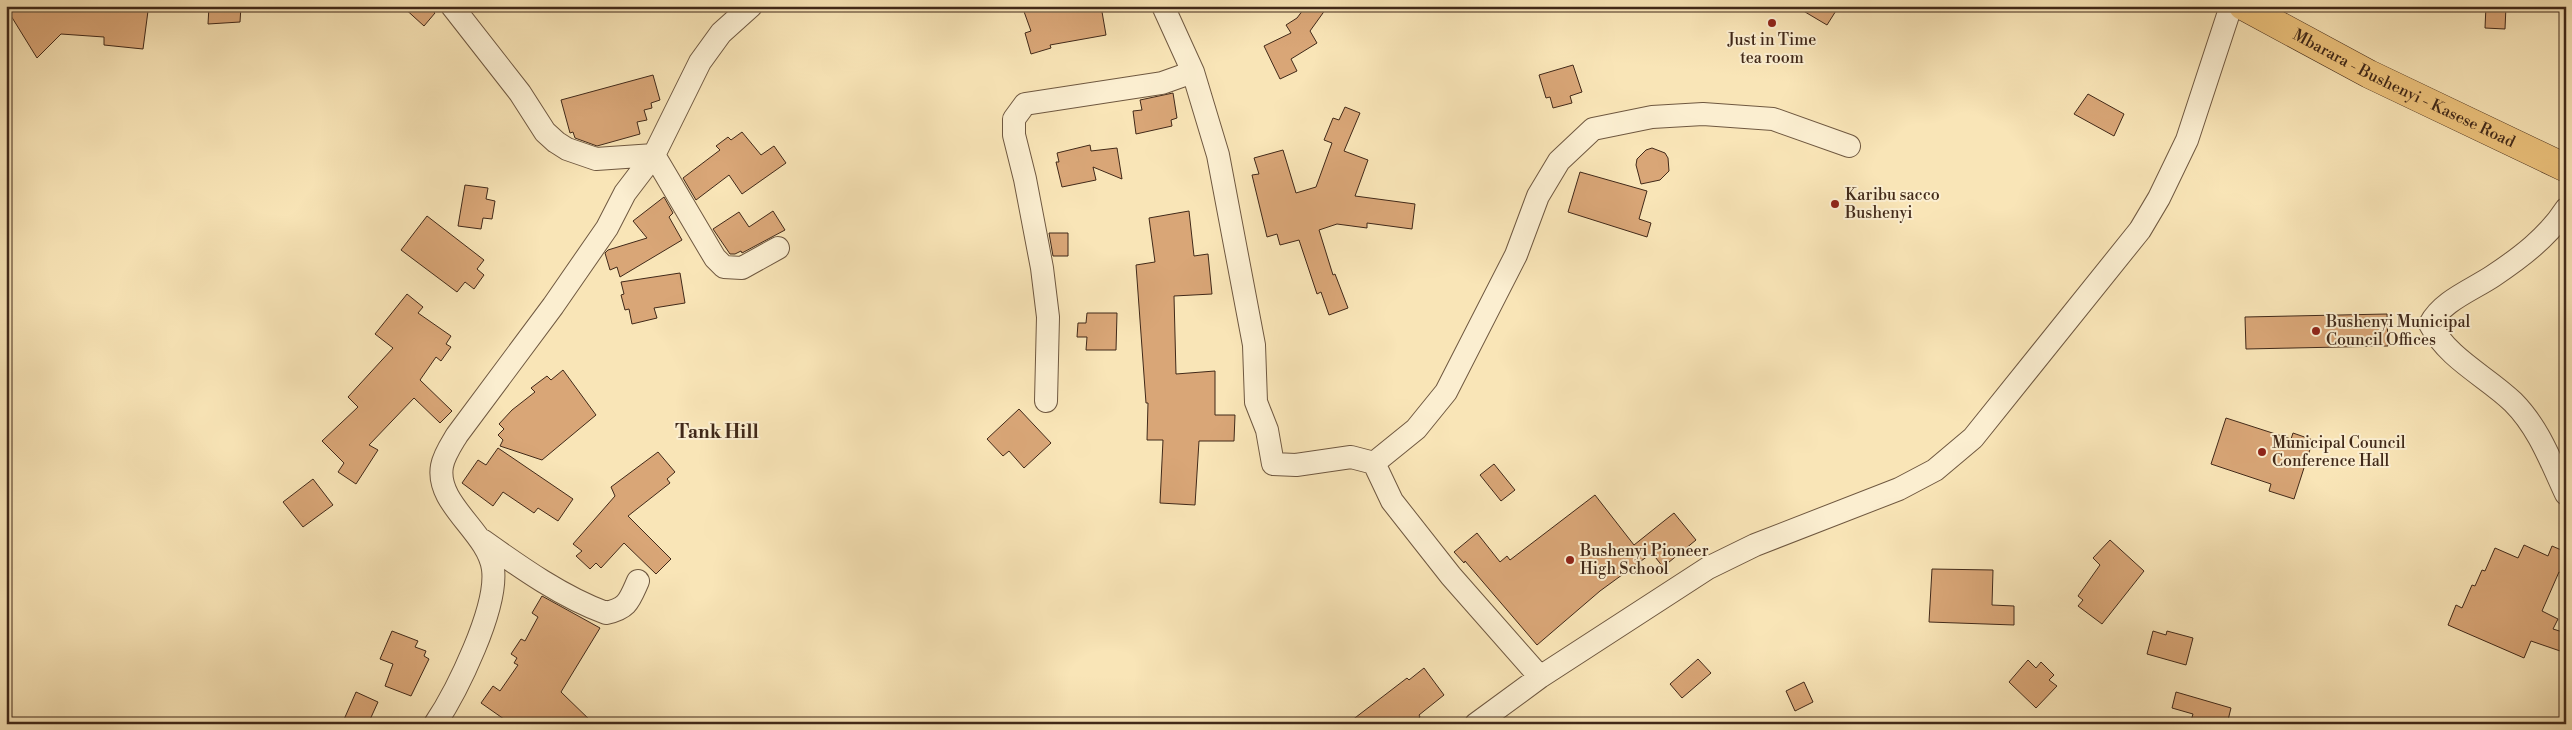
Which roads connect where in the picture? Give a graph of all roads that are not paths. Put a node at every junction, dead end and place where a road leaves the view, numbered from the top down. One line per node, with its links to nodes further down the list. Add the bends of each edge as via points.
1 (452, 6): 8 (street, via 520,94 544,132 556,142 596,159)
2 (751, 6): 8 (street, via 721,33 700,62)
3 (1163, 6): 6 (street)
4 (2231, 6): 17 (street, via 2187,140 2140,230 1973,438 1935,470 1899,489 1755,545 1708,568)
5 (2243, 6): 9 (main road, Mbarara - Bushenyi - Kasese Road, via 2369,74)
6 (1193, 72): 12 (street, via 1162,83 1024,104 1014,118 1014,134 1029,197 1048,317); 13 (street, via 1220,165 1254,345 1256,402 1267,430 1273,464 1296,465 1351,457)
7 (1849, 146): 13 (street, via 1764,118 1703,114 1652,116 1593,129 1558,161 1538,196 1516,255 1446,392 1416,429)
8 (654, 155): 11 (street, via 714,258 724,267 742,268); 15 (street, via 625,193 588,257 445,455 443,485)
9 (2566, 168)
10 (2566, 209): 14 (street, via 2526,253 2448,304 2430,324 2445,346 2512,401 2530,422)
11 (778, 248)
12 (1046, 401)
13 (1374, 464): 17 (street, via 1392,501 1450,576)
14 (2566, 494)
15 (479, 538): 16 (street, via 533,574 606,613 628,604); 18 (street, via 493,566 492,597 469,658)
16 (638, 581)
17 (1540, 677): 19 (street)
18 (436, 724)
19 (1476, 724)

